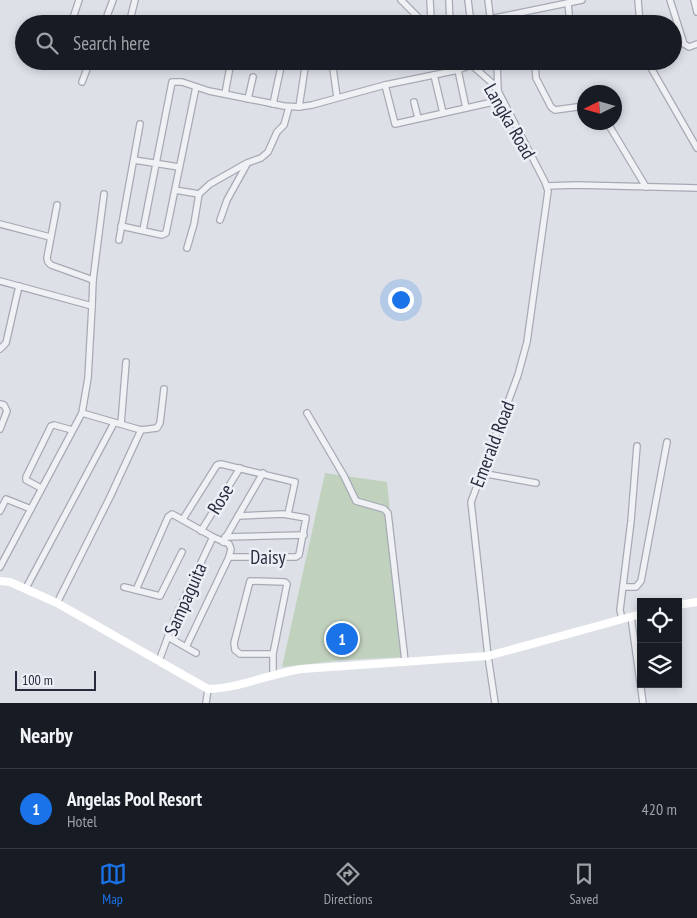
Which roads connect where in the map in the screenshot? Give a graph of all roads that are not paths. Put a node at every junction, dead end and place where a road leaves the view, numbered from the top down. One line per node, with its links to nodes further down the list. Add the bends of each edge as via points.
1 (79, 0): 15 (street)
2 (113, 0): 16 (street)
3 (135, 0): 17 (street)
4 (400, 0): 18 (street)
5 (430, 0): 19 (street)
6 (449, 0): 20 (street)
7 (468, 0): 21 (street)
8 (488, 0): 22 (street)
9 (638, 0): 25 (street)
10 (670, 0): 26 (street)
11 (694, 0): 14 (street)
12 (578, 1): 13 (street)
13 (568, 3): 23 (street); 24 (street)
14 (697, 12)
15 (74, 15)
16 (107, 15)
17 (131, 15)
18 (417, 15)
19 (431, 15)
20 (450, 15)
21 (470, 15)
22 (490, 15)
23 (517, 15)
24 (569, 15)
25 (639, 15)
26 (675, 15)
27 (682, 38): 28 (street, via 689,47)
28 (697, 44)
29 (87, 70): 41 (street)
30 (229, 70): 45 (street)
31 (280, 70): 50 (street)
32 (305, 70): 52 (street)
33 (333, 70): 46 (street)
34 (458, 70): 39 (street); 54 (street)
35 (478, 70): 44 (street, Langka Road)
36 (497, 70): 44 (street)
37 (536, 70): 53 (street, via 536,78 551,107 555,110)
38 (651, 70): 59 (street)
39 (434, 75): 42 (street); 55 (street)
40 (253, 77): 47 (street)
41 (82, 82)
42 (385, 85): 46 (street); 56 (street, via 394,124)
43 (196, 87): 45 (street); 62 (street, via 182,82 171,83); 63 (street)
44 (498, 91): 48 (street, Langka Road)
45 (225, 94): 47 (street)
46 (337, 97): 52 (street)
47 (248, 99): 50 (street)
48 (502, 100): 54 (street); 64 (street, Langka Road)
49 (414, 102): 56 (street)
50 (273, 104): 51 (street)
51 (289, 107): 52 (street); 61 (street, via 271,149 261,158)
52 (299, 107)
53 (577, 107)
54 (466, 108): 55 (street)
55 (443, 113): 56 (street)
56 (418, 118)
57 (140, 124): 60 (street)
58 (612, 130): 65 (street)
59 (697, 148)
60 (134, 160): 62 (street); 73 (street)
61 (247, 163): 69 (street); 71 (street)
62 (157, 164): 63 (street); 74 (street)
63 (179, 167): 67 (street)
64 (547, 186): 65 (street); 97 (street, Emerald Road, via 524,355)
65 (646, 187): 66 (street)
66 (697, 188)
67 (175, 190): 69 (street); 74 (street, via 165,235)
68 (104, 194): 78 (street)
69 (199, 194): 77 (street)
70 (57, 205): 75 (street)
71 (220, 220)
72 (0, 224): 75 (street)
73 (121, 226): 74 (street); 76 (street)
74 (143, 230)
75 (50, 237): 78 (street, via 48,262)
76 (119, 240)
77 (187, 248)
78 (93, 280): 81 (street)
79 (0, 281): 80 (street)
80 (19, 286): 81 (street); 82 (street, via 6,343)
81 (92, 306): 86 (street, via 88,378)
82 (0, 349)
83 (126, 362): 89 (street)
84 (164, 389): 92 (street, via 159,426)
85 (0, 404): 90 (street, via 7,411)
86 (82, 413): 88 (street); 91 (street)
87 (307, 413): 130 (street, via 356,501 388,513)
88 (114, 423): 89 (street); 116 (street)
89 (121, 424): 92 (street)
90 (0, 428)
91 (72, 430): 99 (street); 99 (street, via 51,426 25,479)
92 (141, 430): 119 (street)
93 (668, 442): 115 (street, via 641,581 636,587)
94 (637, 446): 115 (street)
95 (240, 468): 96 (street); 105 (street, via 217,465); 106 (street, Rose)
96 (263, 473): 103 (street, via 295,482); 104 (street)
97 (481, 473): 98 (street); 128 (street, Emerald Road, via 471,506)
98 (536, 483)
99 (41, 488): 101 (street)
100 (3, 497): 101 (street); 102 (street)
101 (31, 509): 112 (street)
102 (0, 511)
103 (288, 514): 104 (street); 107 (street, Daisy, via 306,518)
104 (238, 516): 109 (street)
105 (183, 519): 106 (street); 117 (street, via 172,514 168,517)
106 (201, 531): 108 (street)
107 (304, 535): 109 (street); 111 (street, Daisy, via 298,557)
108 (213, 537): 109 (street); 124 (street, Sampaguita)
109 (224, 540): 111 (street, via 230,545)
110 (182, 552): 117 (street, via 160,596)
111 (229, 558): 125 (street, Daisy)
112 (0, 567)
113 (0, 581): 116 (street)
114 (124, 587): 117 (street)
115 (623, 587): 123 (street)
116 (26, 588): 119 (street)
117 (136, 590)
118 (697, 602): 120 (street)
119 (57, 603): 129 (street)
120 (682, 605)
121 (637, 615): 122 (street)
122 (631, 617): 123 (street); 135 (street)
123 (622, 619): 128 (street)
124 (168, 637): 125 (street); 129 (street, Sampaguita)
125 (186, 647): 126 (street)
126 (196, 654)
127 (273, 654): 127 (street, via 287,584 250,581 235,650 240,654); 131 (street)
128 (488, 656): 130 (street); 134 (street, Emerald Road)
129 (159, 661): 132 (street)
130 (405, 661): 131 (street)
131 (272, 674): 132 (street)
132 (208, 689): 133 (street)
133 (206, 703)
134 (495, 703)
135 (643, 703)

